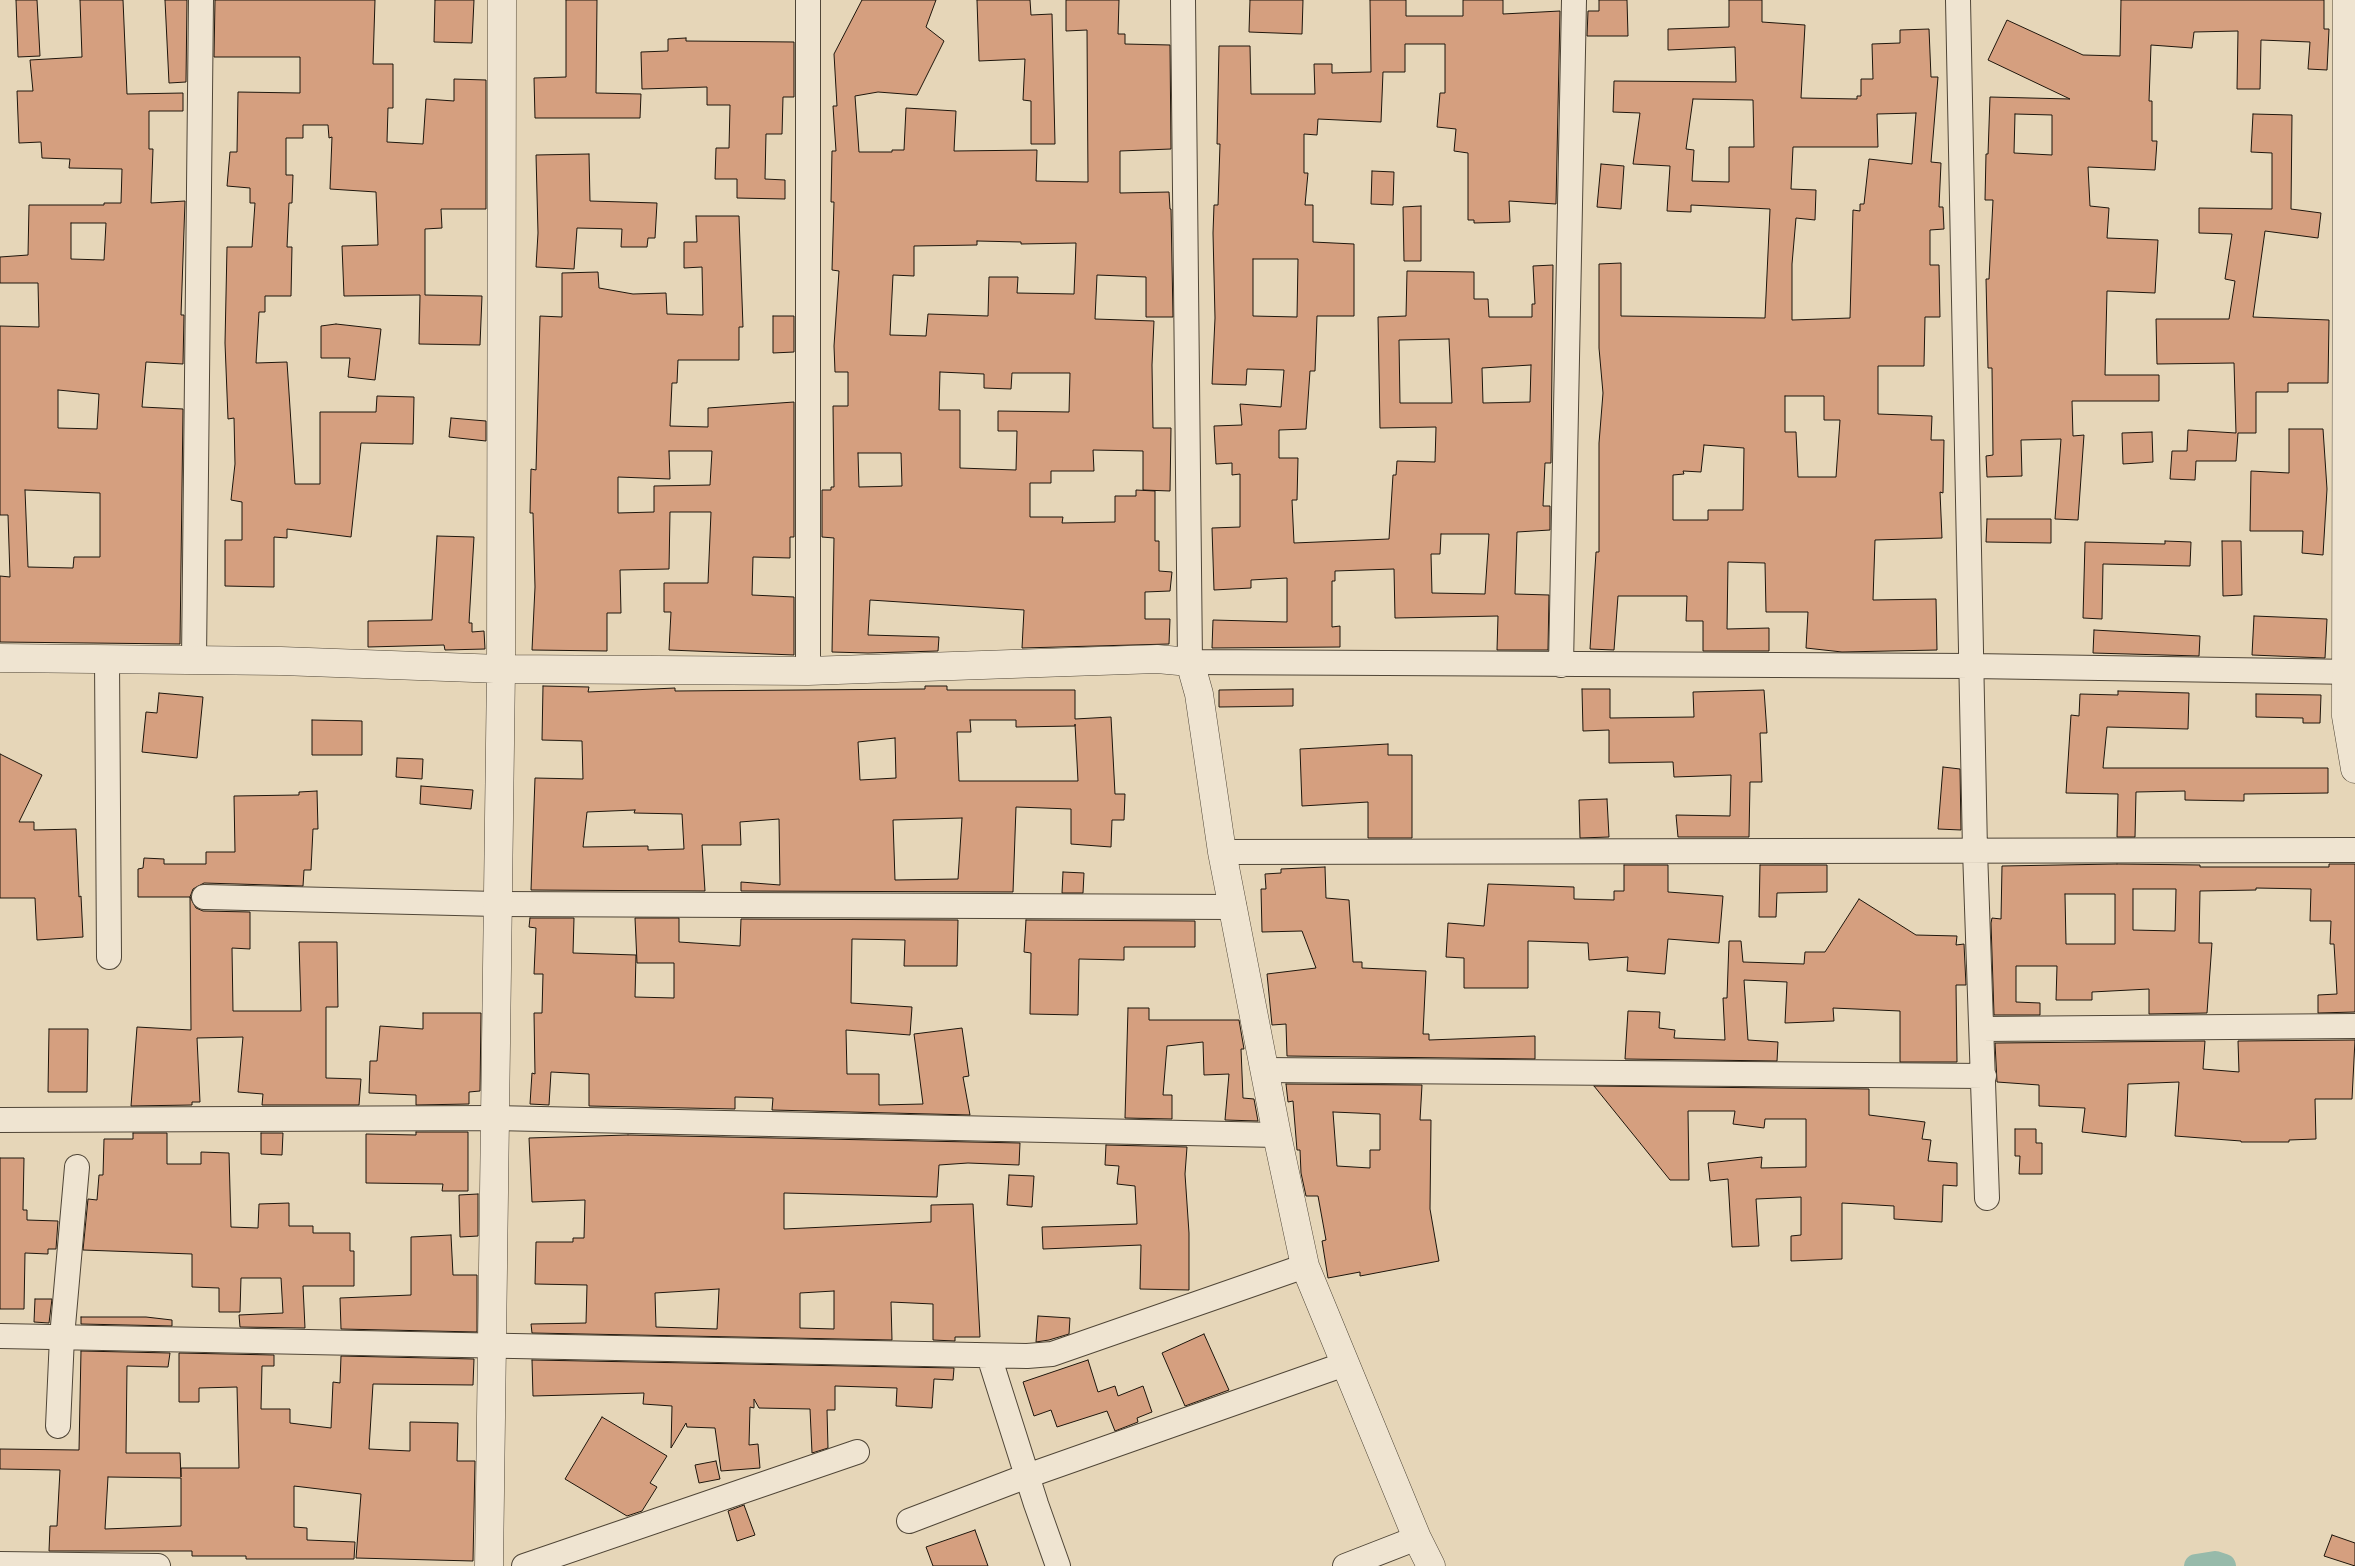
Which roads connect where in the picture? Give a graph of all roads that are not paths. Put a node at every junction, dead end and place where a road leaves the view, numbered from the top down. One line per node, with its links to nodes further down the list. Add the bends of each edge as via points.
1 (201, 0): 11 (street)
2 (502, 0): 15 (street)
3 (808, 0): 16 (street)
4 (1183, 0): 12 (street)
5 (1574, 0): 13 (street)
6 (1958, 0): 14 (street)
7 (2347, 0): 8 (street)
8 (2350, 538): 17 (street)
9 (0, 658): 10 (street)
10 (107, 660): 11 (street); 25 (street)
11 (194, 660): 15 (street)
12 (1190, 662): 13 (street); 16 (street, via 1157,659); 21 (street, via 1199,694)
13 (1561, 665): 14 (street)
14 (1972, 666): 17 (street); 19 (street)
15 (501, 669): 16 (street); 23 (street)
16 (808, 671)
17 (2350, 673): 18 (street, via 2346,716)
18 (2355, 769)
19 (1975, 850): 20 (street); 21 (street); 27 (street)
20 (2355, 850)
21 (1222, 852): 24 (street)
22 (204, 897): 23 (street)
23 (497, 904): 24 (street); 30 (street)
24 (1234, 907): 28 (street)
25 (108, 957)
26 (2355, 1026): 27 (street)
27 (1982, 1029): 29 (street)
28 (1264, 1070): 29 (street); 32 (street)
29 (1984, 1076): 34 (street)
30 (494, 1118): 31 (street); 32 (street); 38 (street)
31 (0, 1120)
32 (1277, 1135): 35 (street)
33 (77, 1167): 37 (street)
34 (1987, 1198)
35 (1305, 1266): 39 (street, via 1052,1354); 40 (street)
36 (0, 1336): 37 (street)
37 (62, 1337): 38 (street); 41 (street)
38 (492, 1347): 39 (street); 48 (street)
39 (989, 1356): 43 (street)
40 (1345, 1364): 43 (street); 45 (street)
41 (58, 1426)
42 (857, 1452): 49 (street)
43 (1027, 1476): 44 (street); 50 (street)
44 (909, 1521)
45 (1417, 1538): 51 (street); 52 (street)
46 (0, 1564): 47 (street)
47 (158, 1566)
48 (489, 1566)
49 (524, 1566)
50 (1058, 1566)
51 (1345, 1566)
52 (1431, 1566)

